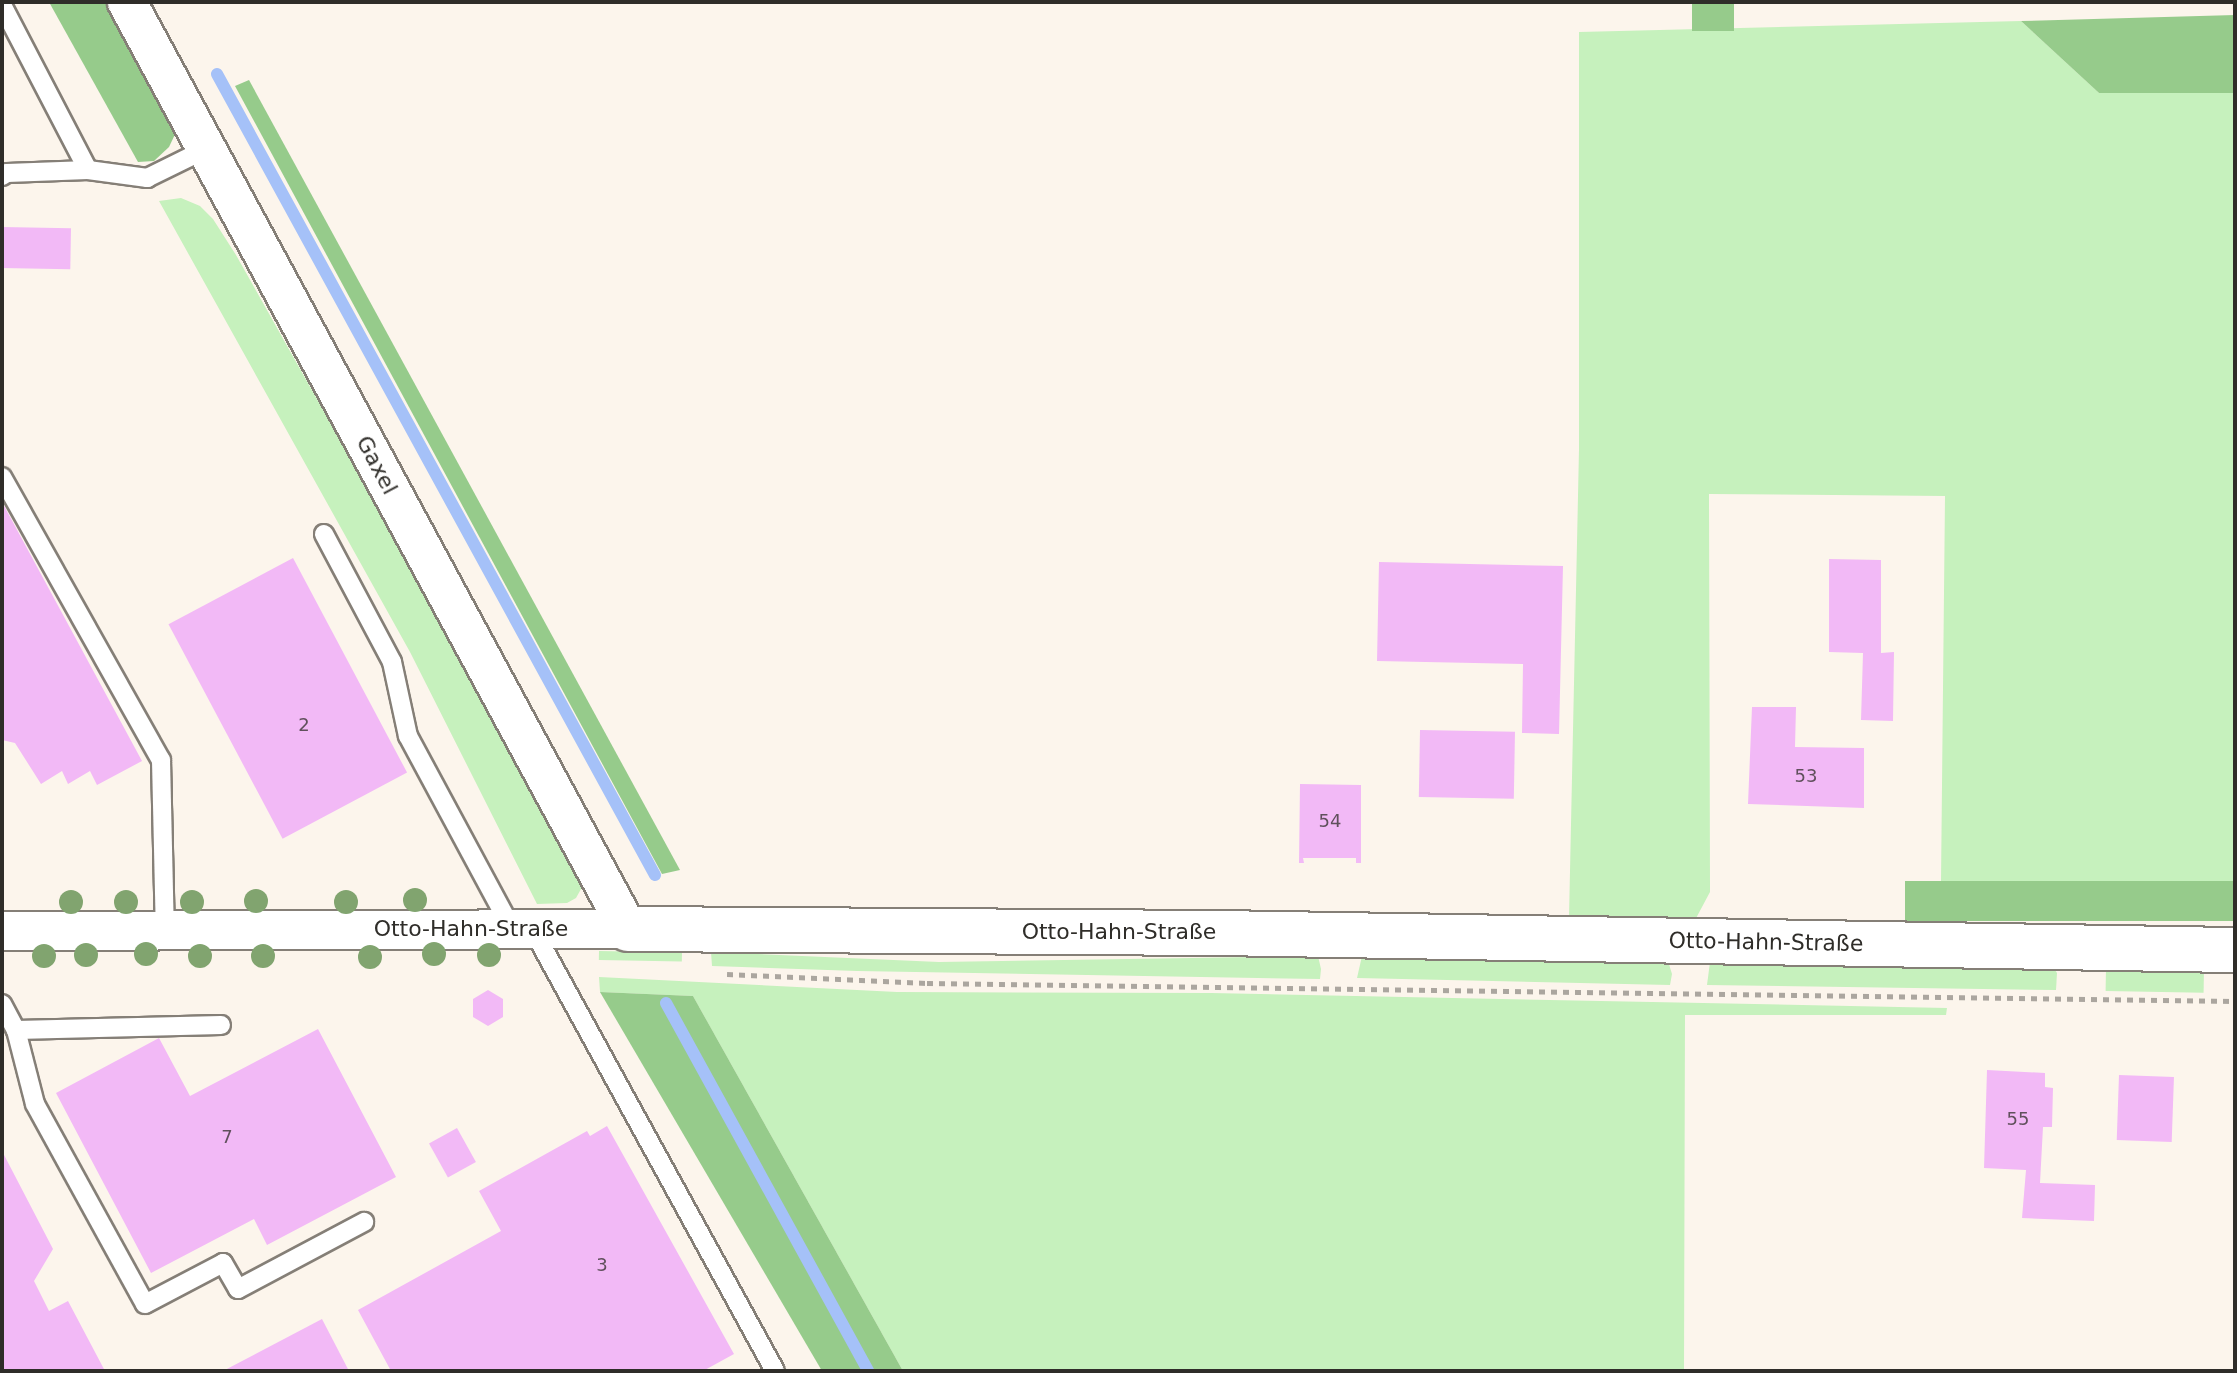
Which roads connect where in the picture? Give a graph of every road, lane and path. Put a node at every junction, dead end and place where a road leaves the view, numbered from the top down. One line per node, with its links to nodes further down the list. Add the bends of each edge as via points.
1 (127, 2): 3 (street, Gaxel)
2 (2, 5): 4 (lane)
3 (206, 149): 4 (lane, via 147,178); 9 (street, Gaxel)
4 (88, 170): 5 (lane)
5 (2, 176)
6 (2, 477): 11 (lane, via 161,760)
7 (324, 534): 8 (lane, via 392,662 408,736)
8 (522, 929): 9 (street, Otto-Hahn-Straße); 11 (street, Otto-Hahn-Straße); 19 (lane)
9 (628, 929): 12 (street, Otto-Hahn-Straße)
10 (2, 931): 11 (street, Otto-Hahn-Straße)
11 (165, 931)
12 (2235, 950)
13 (720, 974): 14 (path, via 927,983)
14 (2235, 1001)
15 (2, 1004): 17 (lane)
16 (221, 1025): 17 (lane)
17 (16, 1030): 18 (lane, via 35,1104 145,1304 223,1263 238,1289)
18 (364, 1222)
19 (775, 1371)

